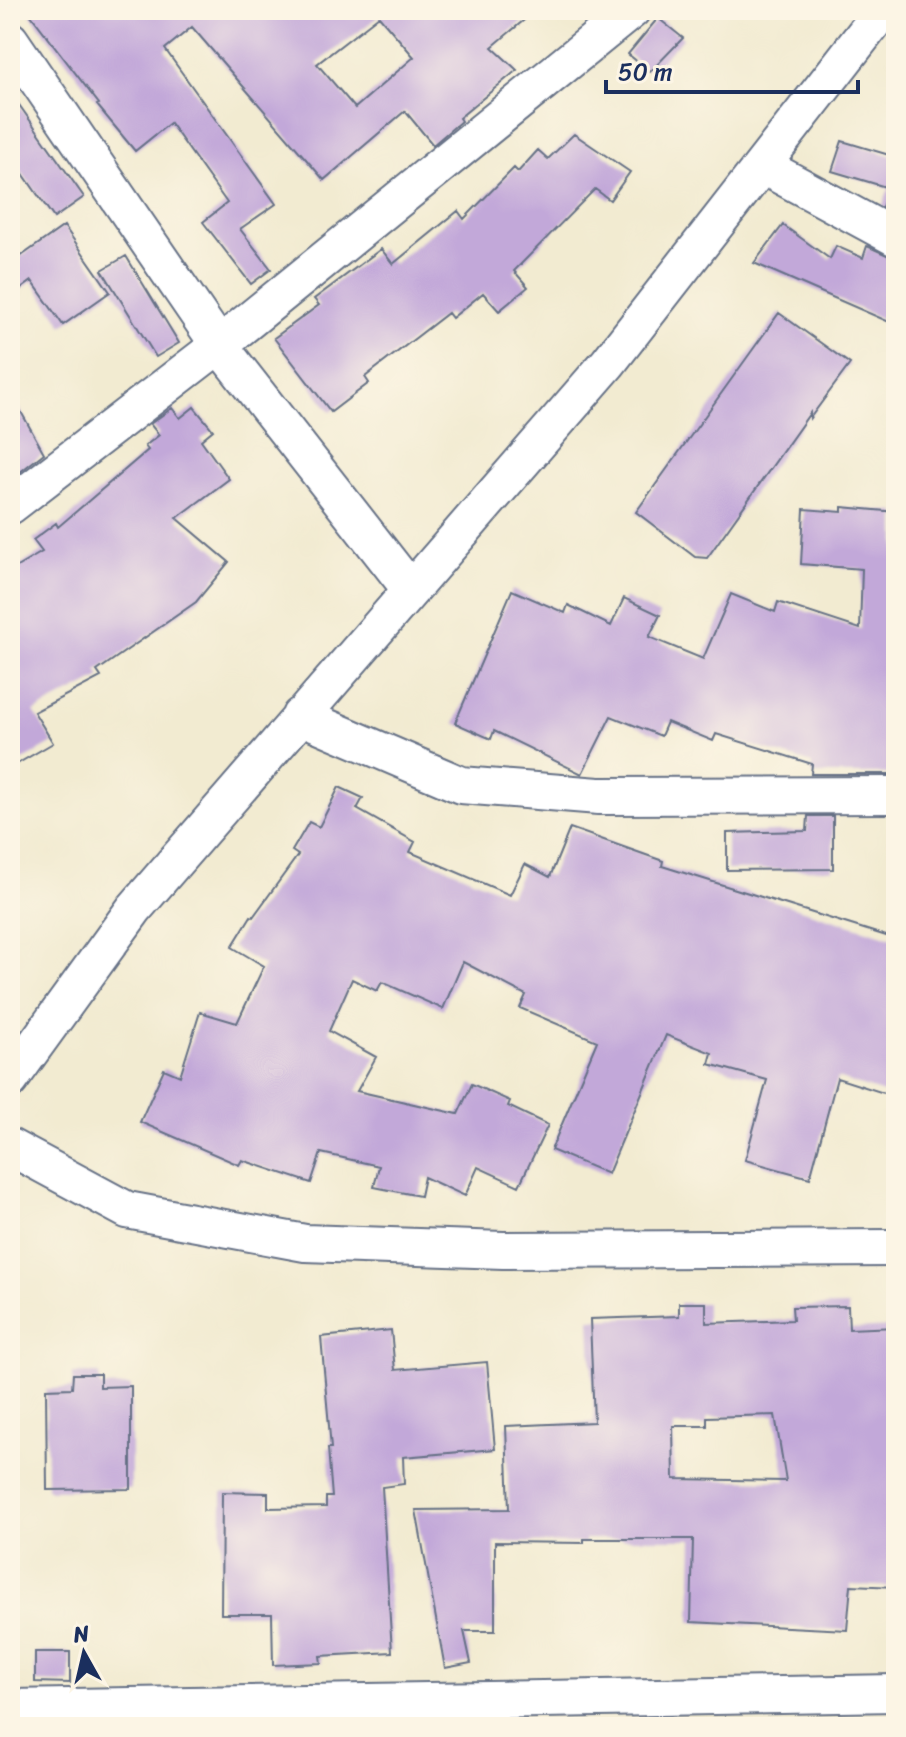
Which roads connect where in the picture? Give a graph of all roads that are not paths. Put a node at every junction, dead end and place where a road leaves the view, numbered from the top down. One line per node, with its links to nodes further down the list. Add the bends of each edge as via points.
1 (632, 10): 6 (street)
2 (883, 10): 4 (street)
3 (10, 40): 6 (street)
4 (763, 166): 5 (street); 8 (street, via 608,363)
5 (896, 238)
6 (219, 345): 7 (street); 8 (street)
7 (10, 506)
8 (410, 589): 9 (street)
9 (300, 716): 10 (street, via 461,785 599,796); 11 (street, via 134,909)
10 (896, 795)
11 (10, 1080)
12 (10, 1147): 13 (street, via 127,1210 305,1243 503,1250)
13 (896, 1248)
14 (896, 1693): 15 (street)
15 (10, 1708)

